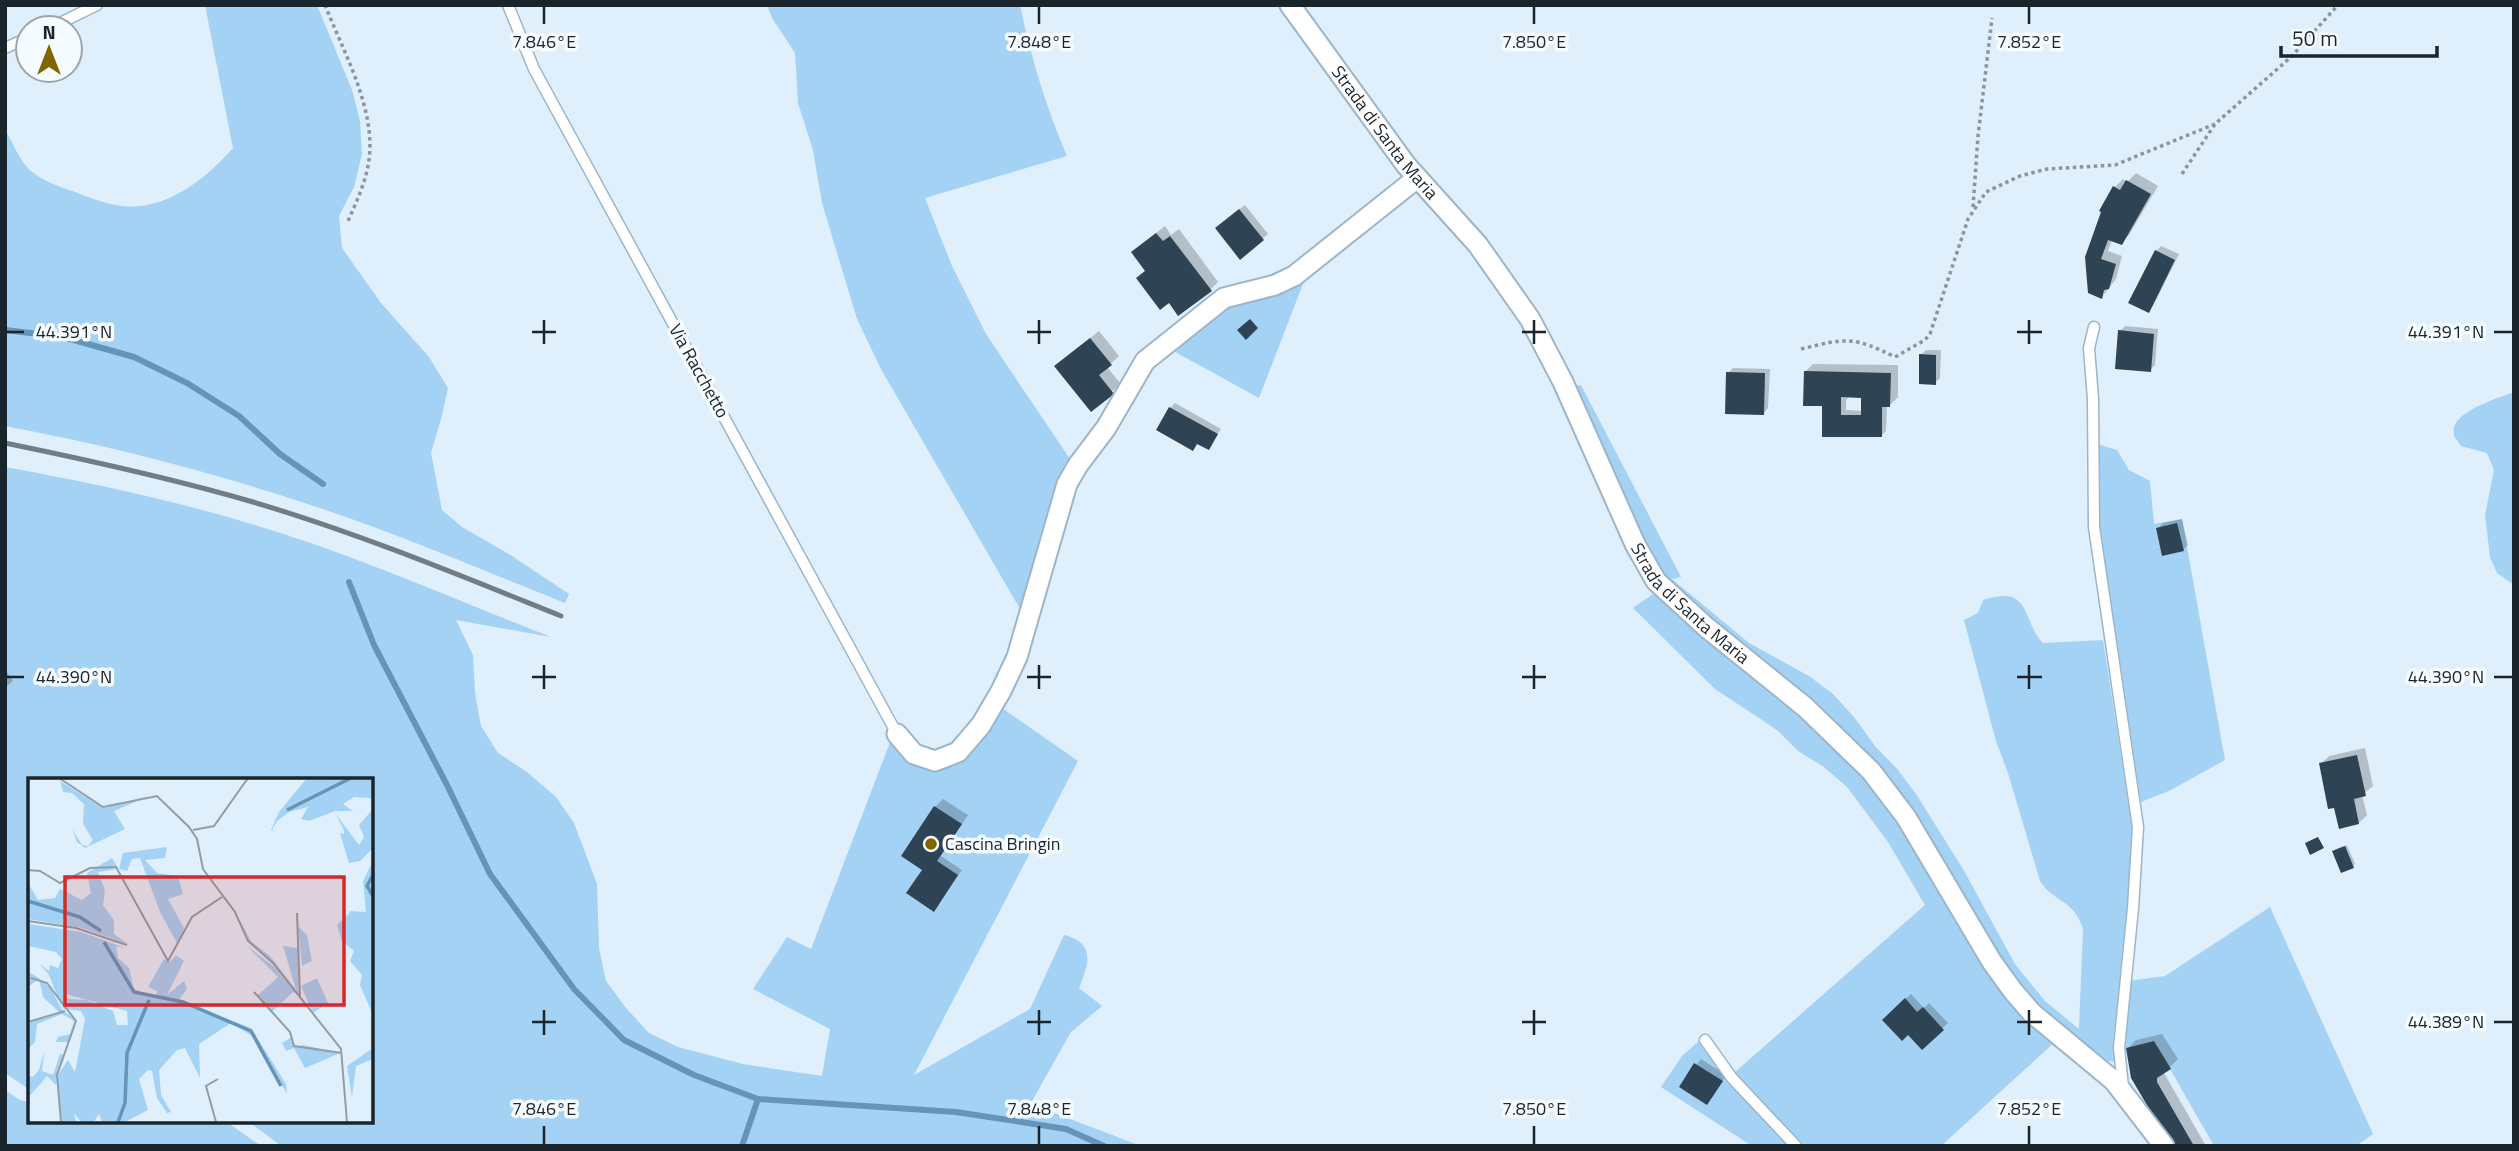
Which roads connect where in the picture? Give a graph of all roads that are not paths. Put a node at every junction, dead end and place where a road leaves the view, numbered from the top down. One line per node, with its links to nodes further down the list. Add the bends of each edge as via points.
1 (97, 5): 4 (lane)
2 (508, 5): 7 (lane, Via Racchetto, via 534,69)
3 (1290, 5): 5 (street, Strada di Santa Maria)
4 (79, 14)
5 (1417, 178): 7 (street, via 1294,276 1224,298 1142,364 1106,428 1066,484 1017,657 987,715 958,752 940,760 914,754); 9 (street, Strada di Santa Maria, via 1486,255 1536,329 1656,581 1805,707 1871,771 1910,823 2012,990 2032,1013)
6 (2094, 327): 9 (lane, via 2089,348 2094,527 2138,827 2119,1048)
7 (897, 734)
8 (1705, 1040): 10 (lane, via 1732,1078)
9 (2124, 1092): 11 (street, Strada di Santa Maria)
10 (1796, 1146)
11 (2164, 1146)

